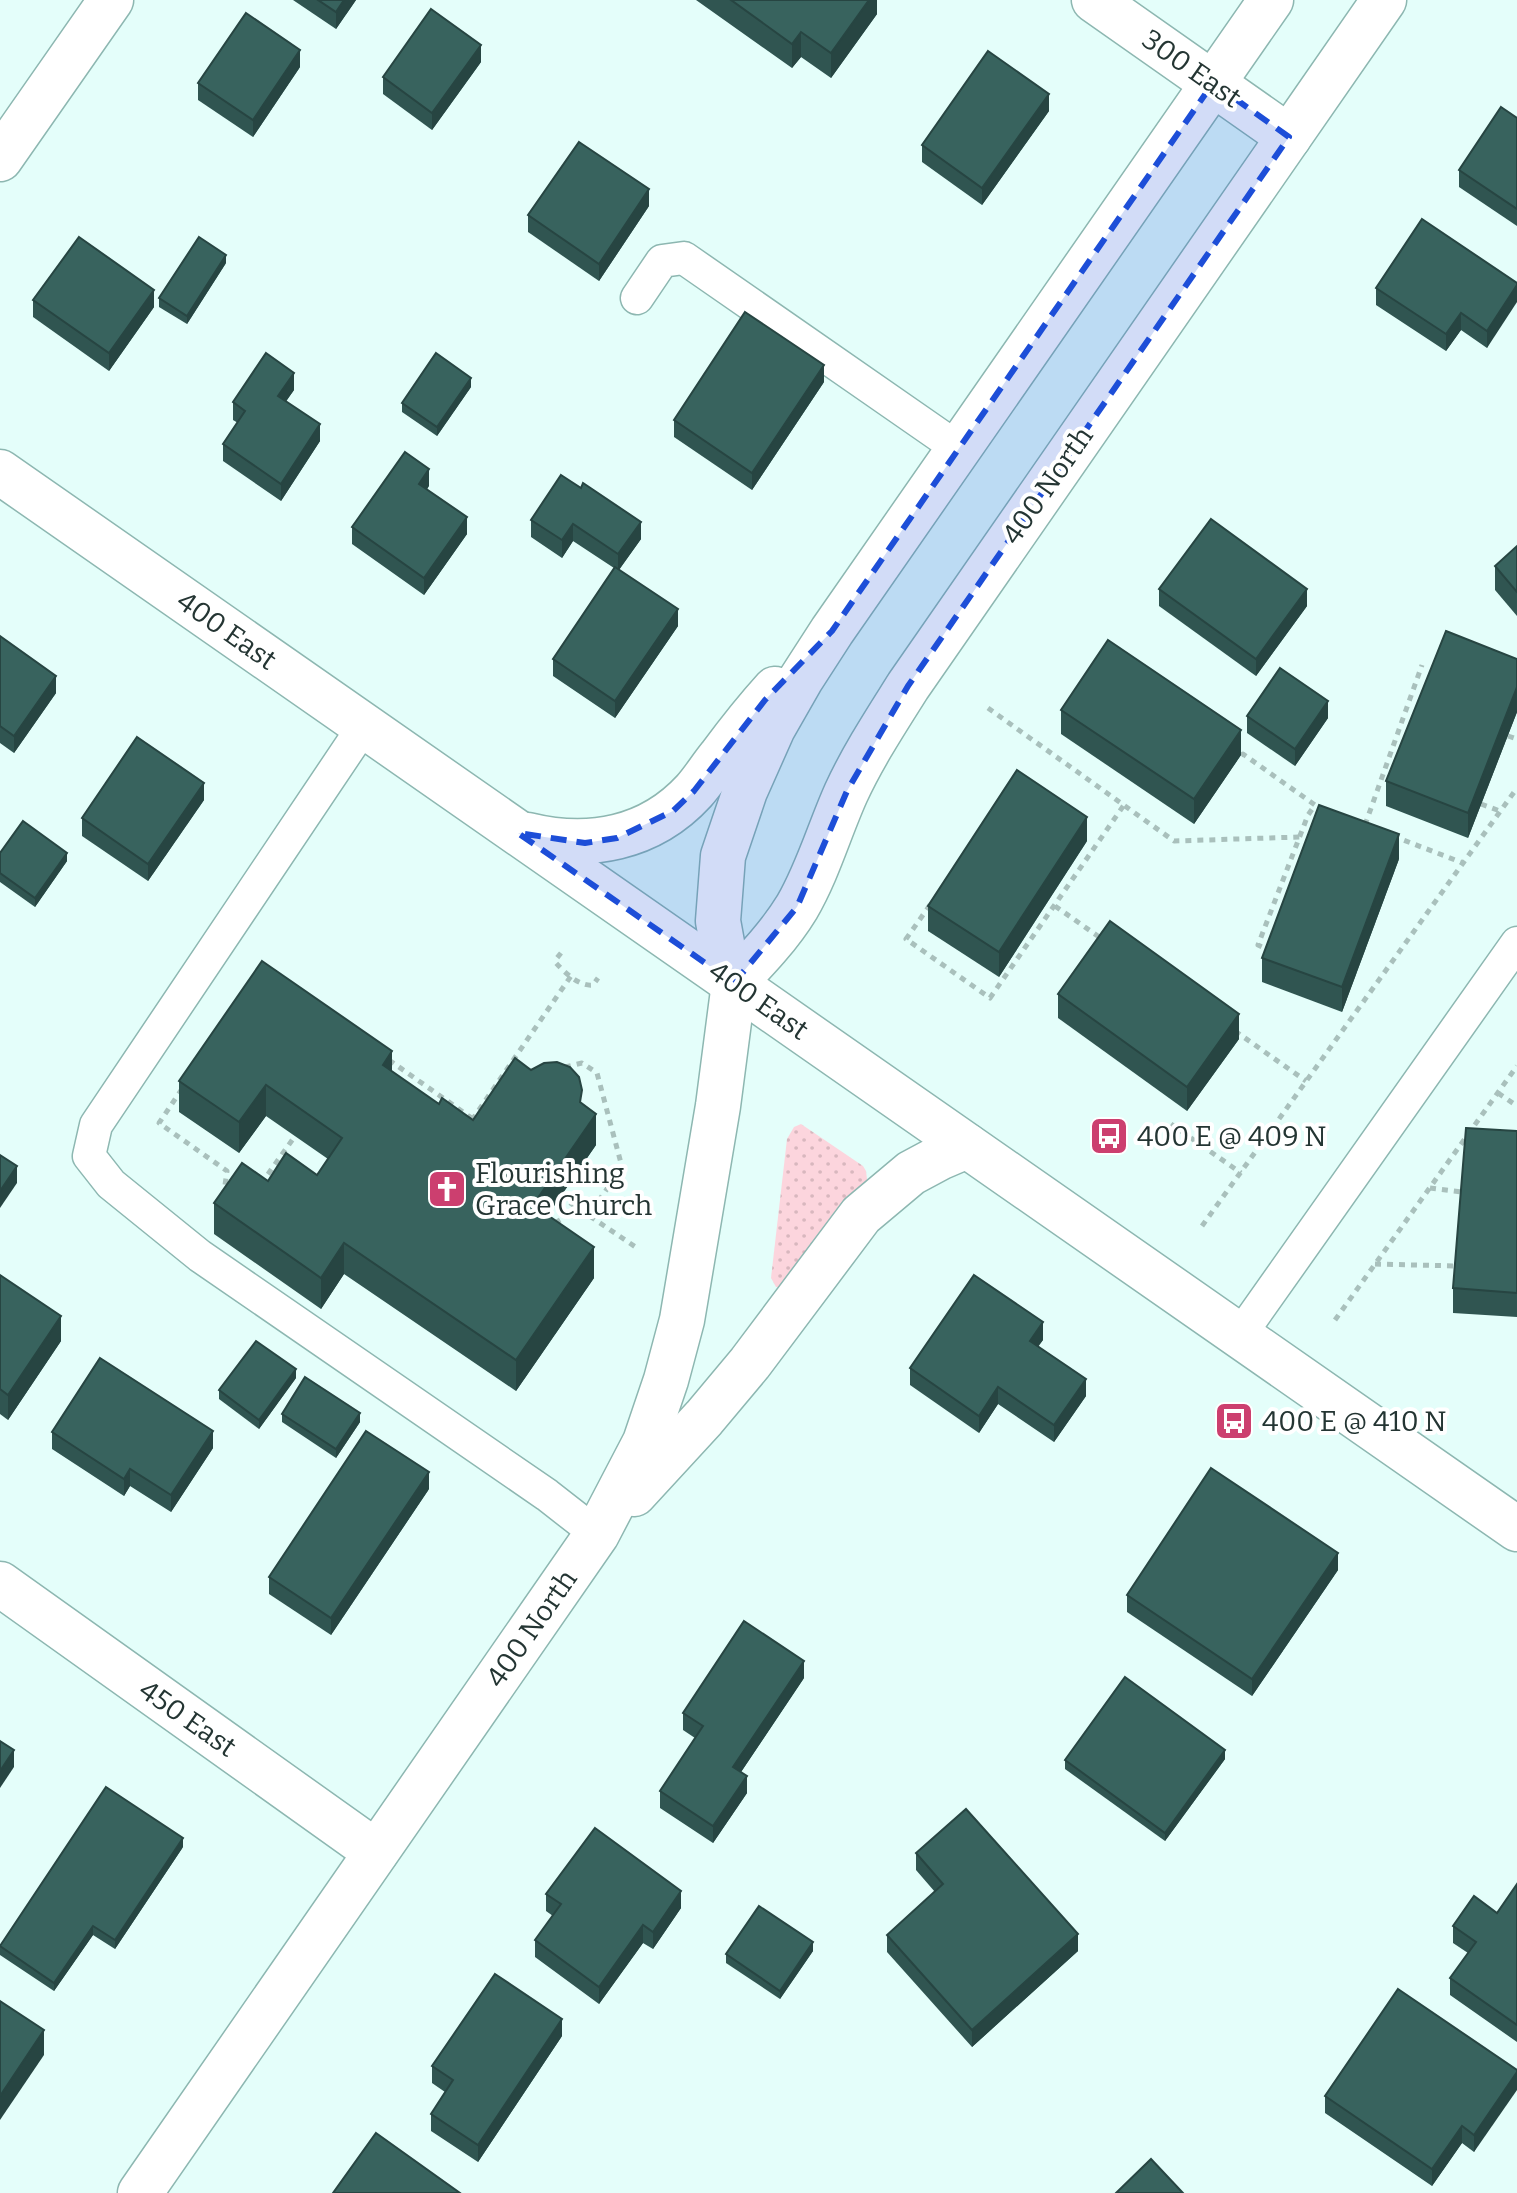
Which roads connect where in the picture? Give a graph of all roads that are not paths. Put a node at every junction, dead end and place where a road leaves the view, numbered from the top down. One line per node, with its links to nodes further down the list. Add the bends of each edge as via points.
1 (111, 0): 7 (main road)
2 (1094, 0): 5 (main road, 300 East)
3 (1271, 0): 5 (main road, 400 North)
4 (1384, 0): 6 (main road, 400 North)
5 (1213, 83): 6 (main road, 300 East); 9 (main road, 400 North)
6 (1289, 137): 15 (main road, 400 North, via 908,686 847,791 797,907)
7 (0, 159)
8 (637, 298): 9 (lane, via 662,261 684,258)
9 (959, 449): 11 (main road, 400 North)
10 (0, 472): 12 (main road, 400 East)
11 (832, 631): 13 (main road, via 765,700 673,811 617,838 585,843); 15 (main road, 400 North, via 773,728 723,856 718,921)
12 (364, 726): 13 (main road, 400 East); 19 (lane, via 96,1125 89,1156 111,1184 200,1256)
13 (518, 833): 15 (main road, 400 East)
14 (1517, 943): 17 (lane)
15 (734, 983): 16 (main road, 400 East); 19 (main road, 400 North, via 682,1320 645,1442)
16 (967, 1146): 17 (main road, 400 East); 19 (main road, via 911,1173 861,1215 750,1363)
17 (1240, 1335): 18 (main road, 400 East)
18 (1517, 1529)
19 (597, 1534): 21 (main road, 400 North)
20 (0, 1584): 21 (main road, 450 East)
21 (376, 1852): 22 (main road, 400 North)
22 (140, 2193)

